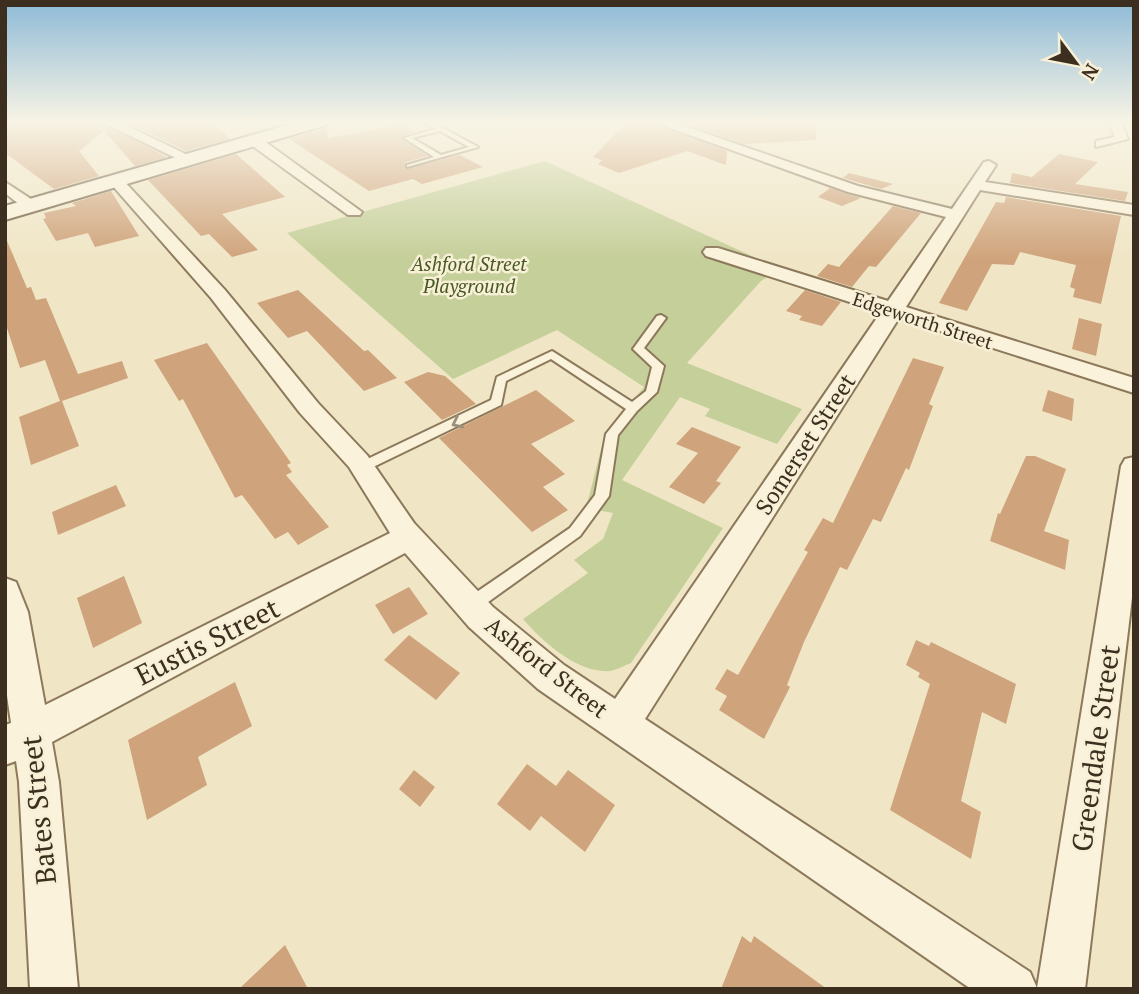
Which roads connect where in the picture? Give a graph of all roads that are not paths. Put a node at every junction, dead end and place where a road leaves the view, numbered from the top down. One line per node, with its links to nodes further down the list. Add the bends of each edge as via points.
1 (165, 167): 4 (main road)
2 (291, 167): 8 (street)
3 (788, 167): 10 (street, via 841,186)
4 (117, 181): 6 (main road); 17 (street, Ashford Street)
5 (5, 186): 6 (street)
6 (31, 206): 9 (main road)
7 (1134, 210): 10 (street, Somerset Street, via 982,175)
8 (354, 212)
9 (5, 213)
10 (956, 215): 12 (street, Somerset Street)
11 (712, 252): 12 (street, Edgeworth Street)
12 (893, 311): 14 (street, Edgeworth Street); 21 (street, Somerset Street)
13 (661, 318): 15 (lane, via 638,349 658,366 651,392)
14 (1134, 386)
15 (633, 408): 17 (lane, one-way to 17, via 552,354 501,379 497,402); 20 (lane, via 612,434 602,496 575,532)
16 (1134, 466): 25 (street, Greendale Street)
17 (362, 467): 18 (street, Ashford Street)
18 (409, 537): 20 (street, Ashford Street); 22 (street, Eustis Street)
19 (5, 591): 22 (street, Bates Street, via 12,612)
20 (471, 605): 21 (street, Ashford Street, via 551,677)
21 (620, 724): 24 (street, Ashford Street)
22 (18, 738): 23 (street, Bates Street, via 39,782)
23 (54, 989)
24 (1013, 989)
25 (1061, 989)

